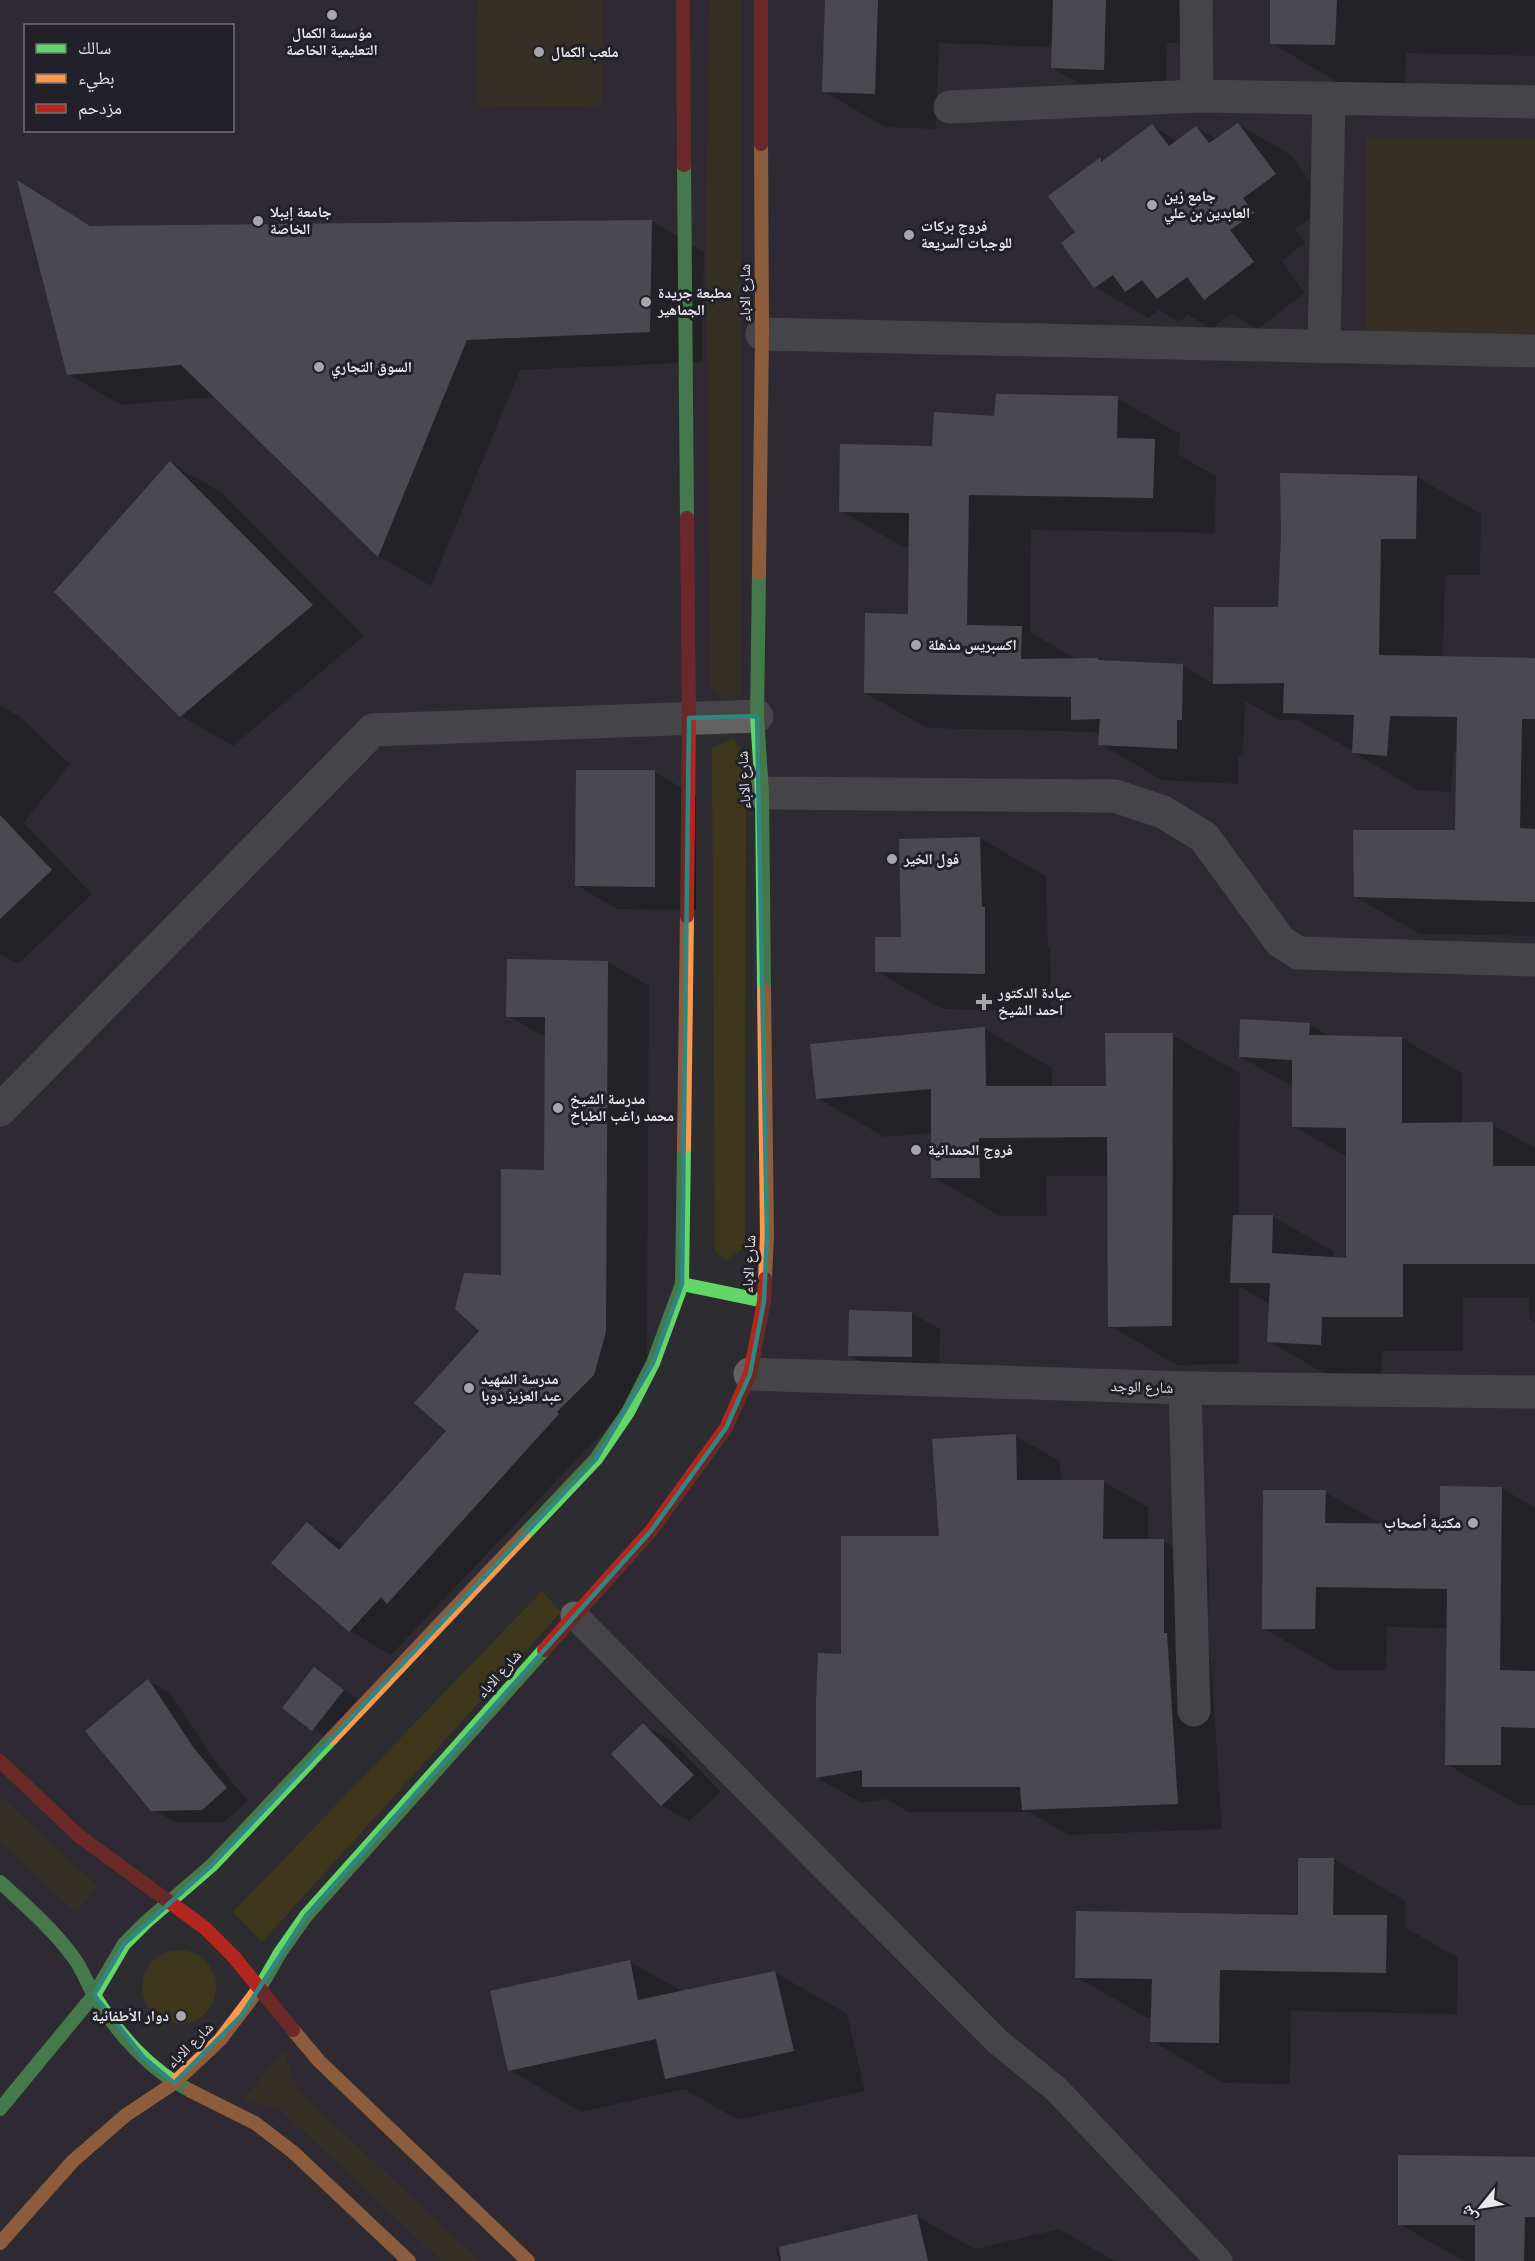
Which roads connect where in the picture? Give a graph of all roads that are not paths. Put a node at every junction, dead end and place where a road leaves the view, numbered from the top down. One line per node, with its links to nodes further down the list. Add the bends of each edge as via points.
1 (683, 0): 12 (main road)
2 (761, 0): 8 (main road, شارع الاباء)
3 (1196, 0): 4 (street)
4 (1197, 96): 5 (street); 7 (street)
5 (1329, 98): 6 (street); 9 (street)
6 (1535, 102)
7 (950, 107)
8 (762, 334): 9 (street); 11 (main road, شارع الاباء)
9 (1324, 347): 10 (street)
10 (1535, 351)
11 (757, 716): 12 (street); 13 (main road, شارع الاباء)
12 (689, 718): 15 (street, via 373,730); 16 (main road)
13 (762, 793): 14 (street, via 1116,796 1163,812 1204,837 1280,941 1298,953); 17 (main road, شارع الاباء, via 767,1235)
14 (1535, 960)
15 (0, 1110)
16 (682, 1284): 17 (main road); 25 (main road, via 653,1363 628,1412 596,1459 262,1814)
17 (764, 1301): 18 (main road, شارع الاباء)
18 (750, 1374): 19 (street, شارع الوجد); 21 (main road, شارع الاباء, via 726,1428 657,1522)
19 (1185, 1388): 20 (street, شارع الوجد); 22 (street)
20 (1535, 1392)
21 (574, 1615): 26 (main road, شارع الاباء, via 306,1917); 33 (lane, via 998,2042 1056,2089)
22 (1194, 1710)
23 (0, 1761): 25 (main road, via 79,1836)
24 (0, 1882): 27 (main road, via 54,1932 76,1961)
25 (169, 1903): 26 (main road, via 205,1928); 27 (main road, via 124,1944)
26 (259, 1990): 28 (main road, شارع الاباء, via 220,2040); 32 (main road, via 334,2077)
27 (94, 1995): 28 (main road, via 118,2030); 29 (main road)
28 (174, 2083): 30 (main road, شارع الاباء, via 126,2115 73,2161); 31 (main road, via 255,2123 293,2152)
29 (0, 2109)
30 (0, 2243)
31 (409, 2261)
32 (528, 2261)
33 (1219, 2261)

